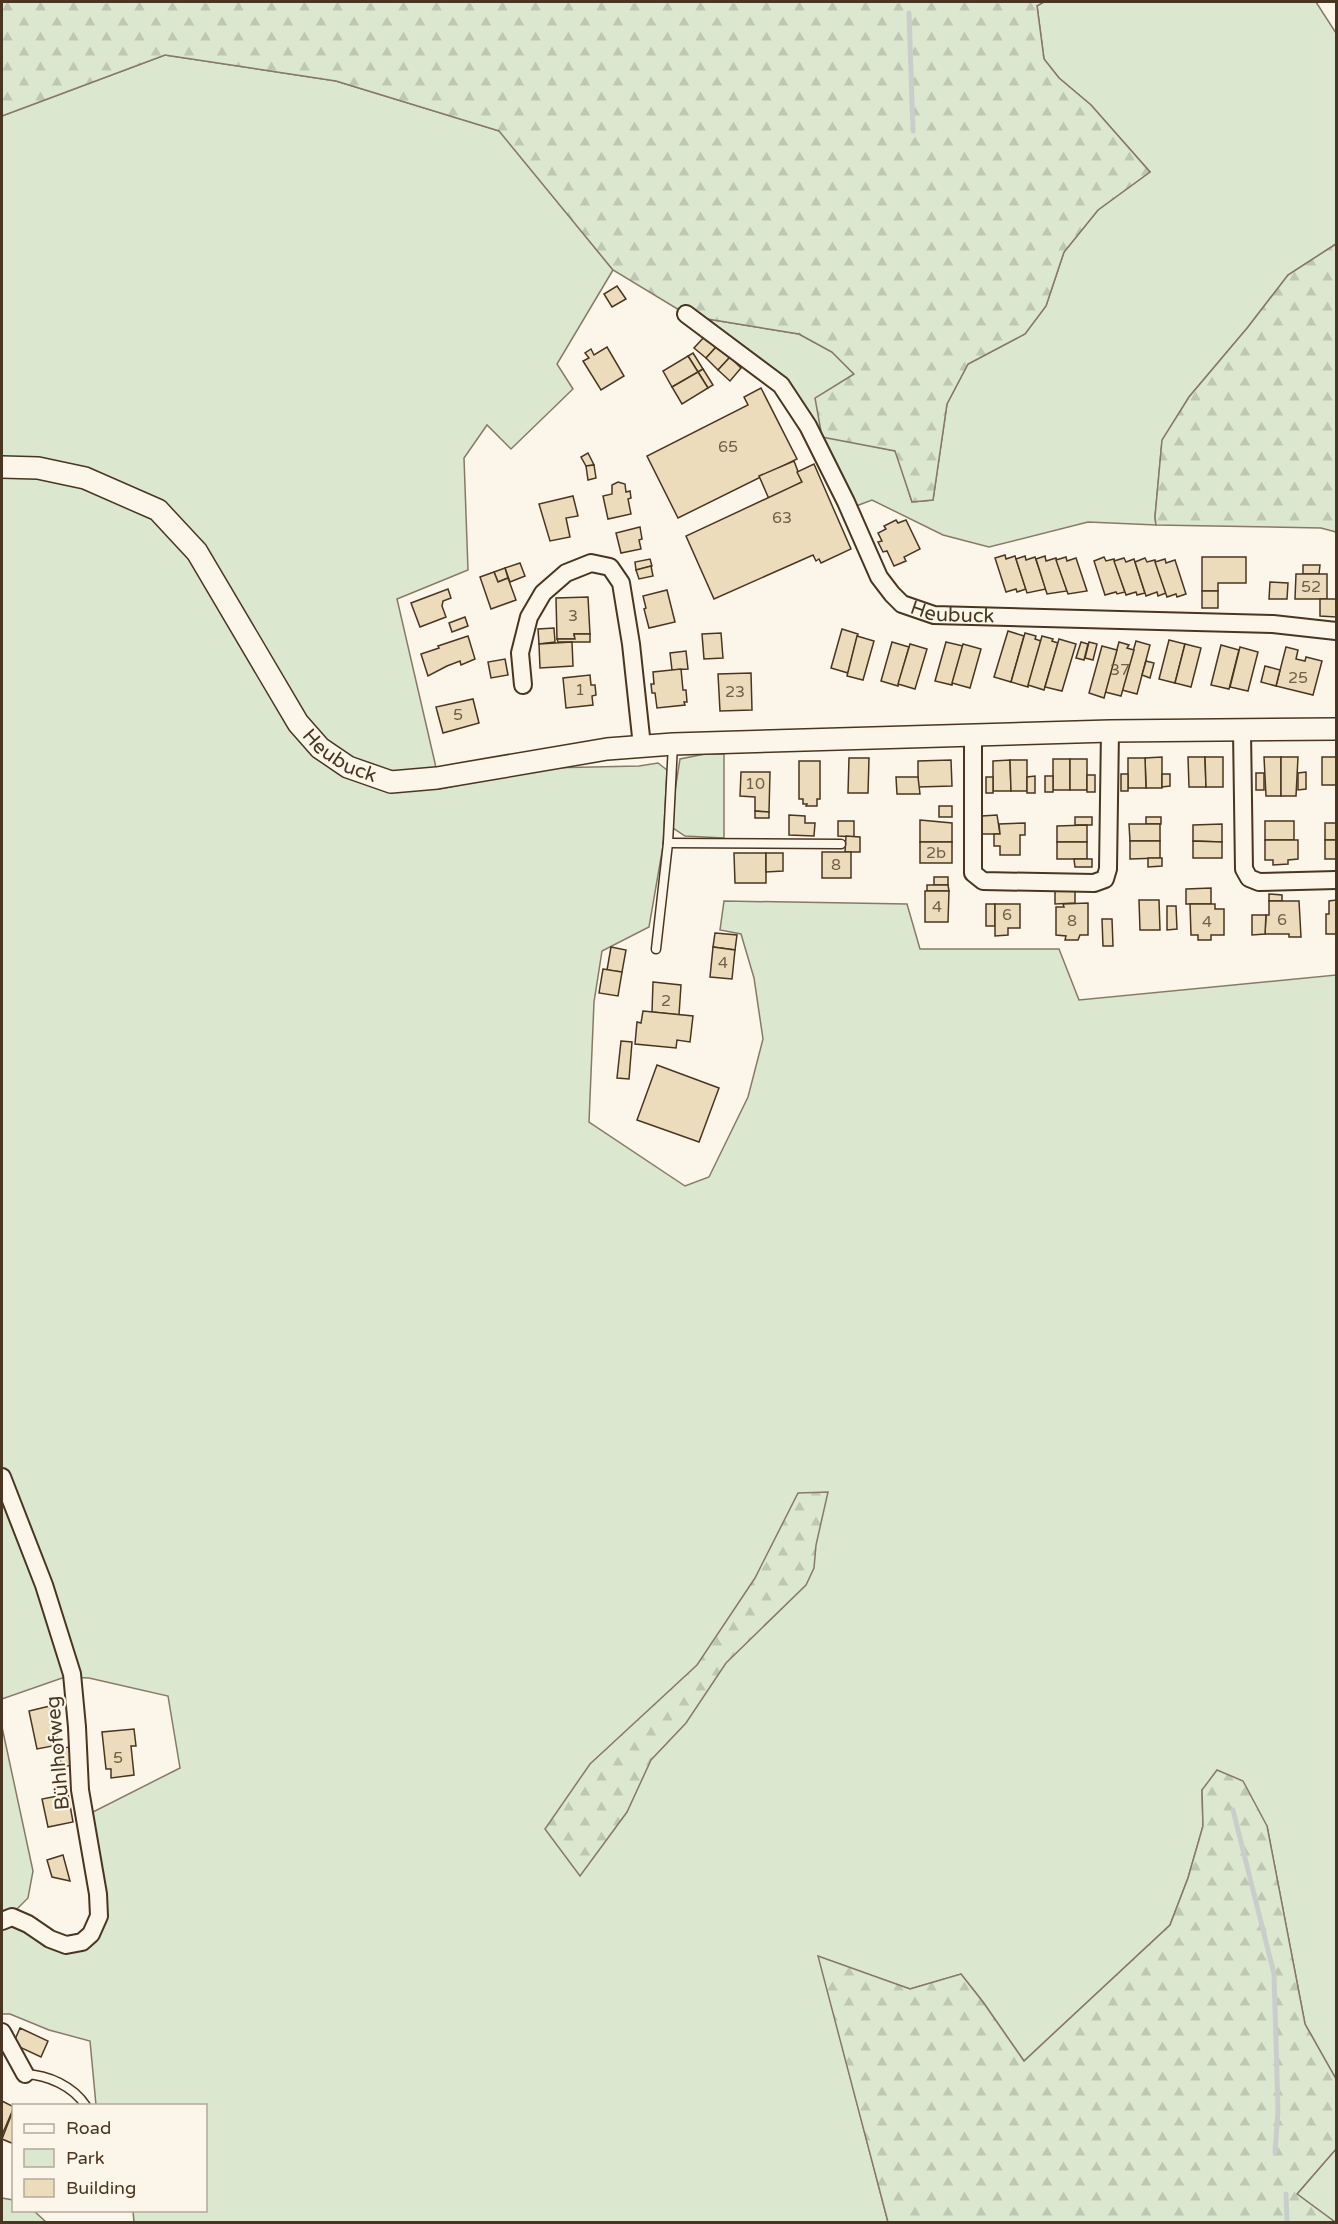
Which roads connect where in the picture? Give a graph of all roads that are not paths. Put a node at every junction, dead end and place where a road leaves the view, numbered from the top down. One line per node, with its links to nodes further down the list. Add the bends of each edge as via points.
1 (686, 314): 3 (street, Heubuck, via 781,385 808,426 879,577 902,604 934,615 1273,624)
2 (2, 467): 10 (street, Heubuck, via 38,468 85,478 158,510 197,552 298,723 320,748 348,767 391,782)
3 (1336, 631)
4 (523, 685): 10 (street, via 520,653 529,616 543,593 566,573 591,563 610,567 621,583)
5 (1336, 729): 7 (street, Heubuck)
6 (1110, 731): 7 (street, Heubuck); 8 (street, Heubuck); 8 (street, via 1108,869 1105,879 1094,883 983,882 974,873)
7 (1242, 731): 13 (street, via 1244,869 1249,878 1259,882)
8 (973, 734): 9 (street, Heubuck)
9 (673, 744): 10 (street, Heubuck); 11 (lane)
10 (642, 746)
11 (668, 843): 12 (lane); 14 (lane)
12 (841, 844)
13 (1336, 880)
14 (656, 950)
15 (2, 1477): 16 (street, Bühlhofweg, via 44,1585 72,1674 80,1790 99,1916 91,1934 82,1942 66,1945 12,1917)
16 (2, 1921)
17 (2, 2032): 18 (street)
18 (25, 2073): 19 (lane, via 54,2079)
19 (84, 2104)

